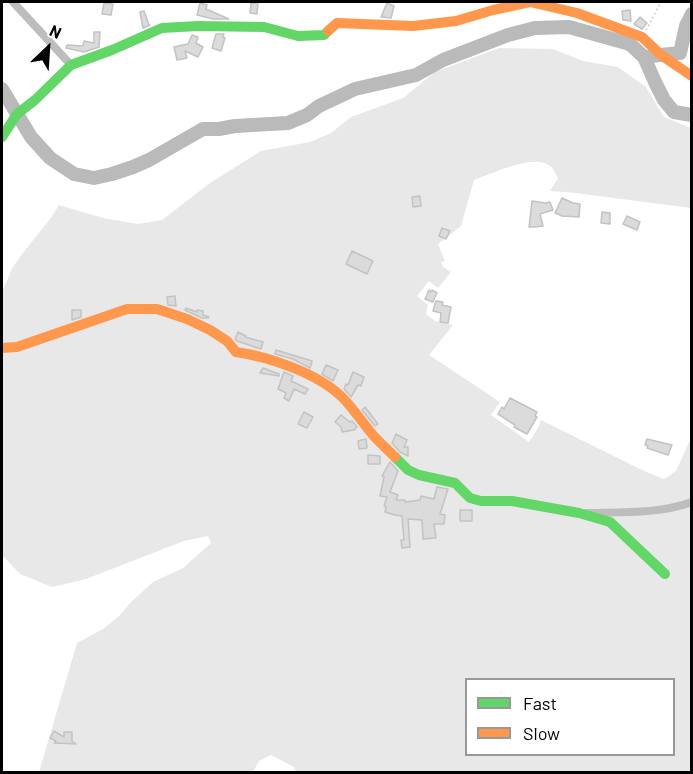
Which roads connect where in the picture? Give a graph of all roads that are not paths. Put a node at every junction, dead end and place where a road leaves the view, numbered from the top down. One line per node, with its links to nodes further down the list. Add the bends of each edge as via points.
1 (13, 2): 2 (street)
2 (71, 65): 3 (street, via 162,28 264,27 297,36 324,35 337,23 413,26 456,21 530,2 577,12 642,37); 4 (street, via 16,114)
3 (692, 76)
4 (2, 137)
5 (2, 348): 7 (street, via 17,347 127,309 157,309 210,330 227,340 236,352 290,366 323,383 342,397 408,470 455,483 470,498 481,501 512,501)
6 (692, 502): 7 (street, via 634,512)
7 (579, 513): 8 (street, via 610,522)
8 (664, 574)

